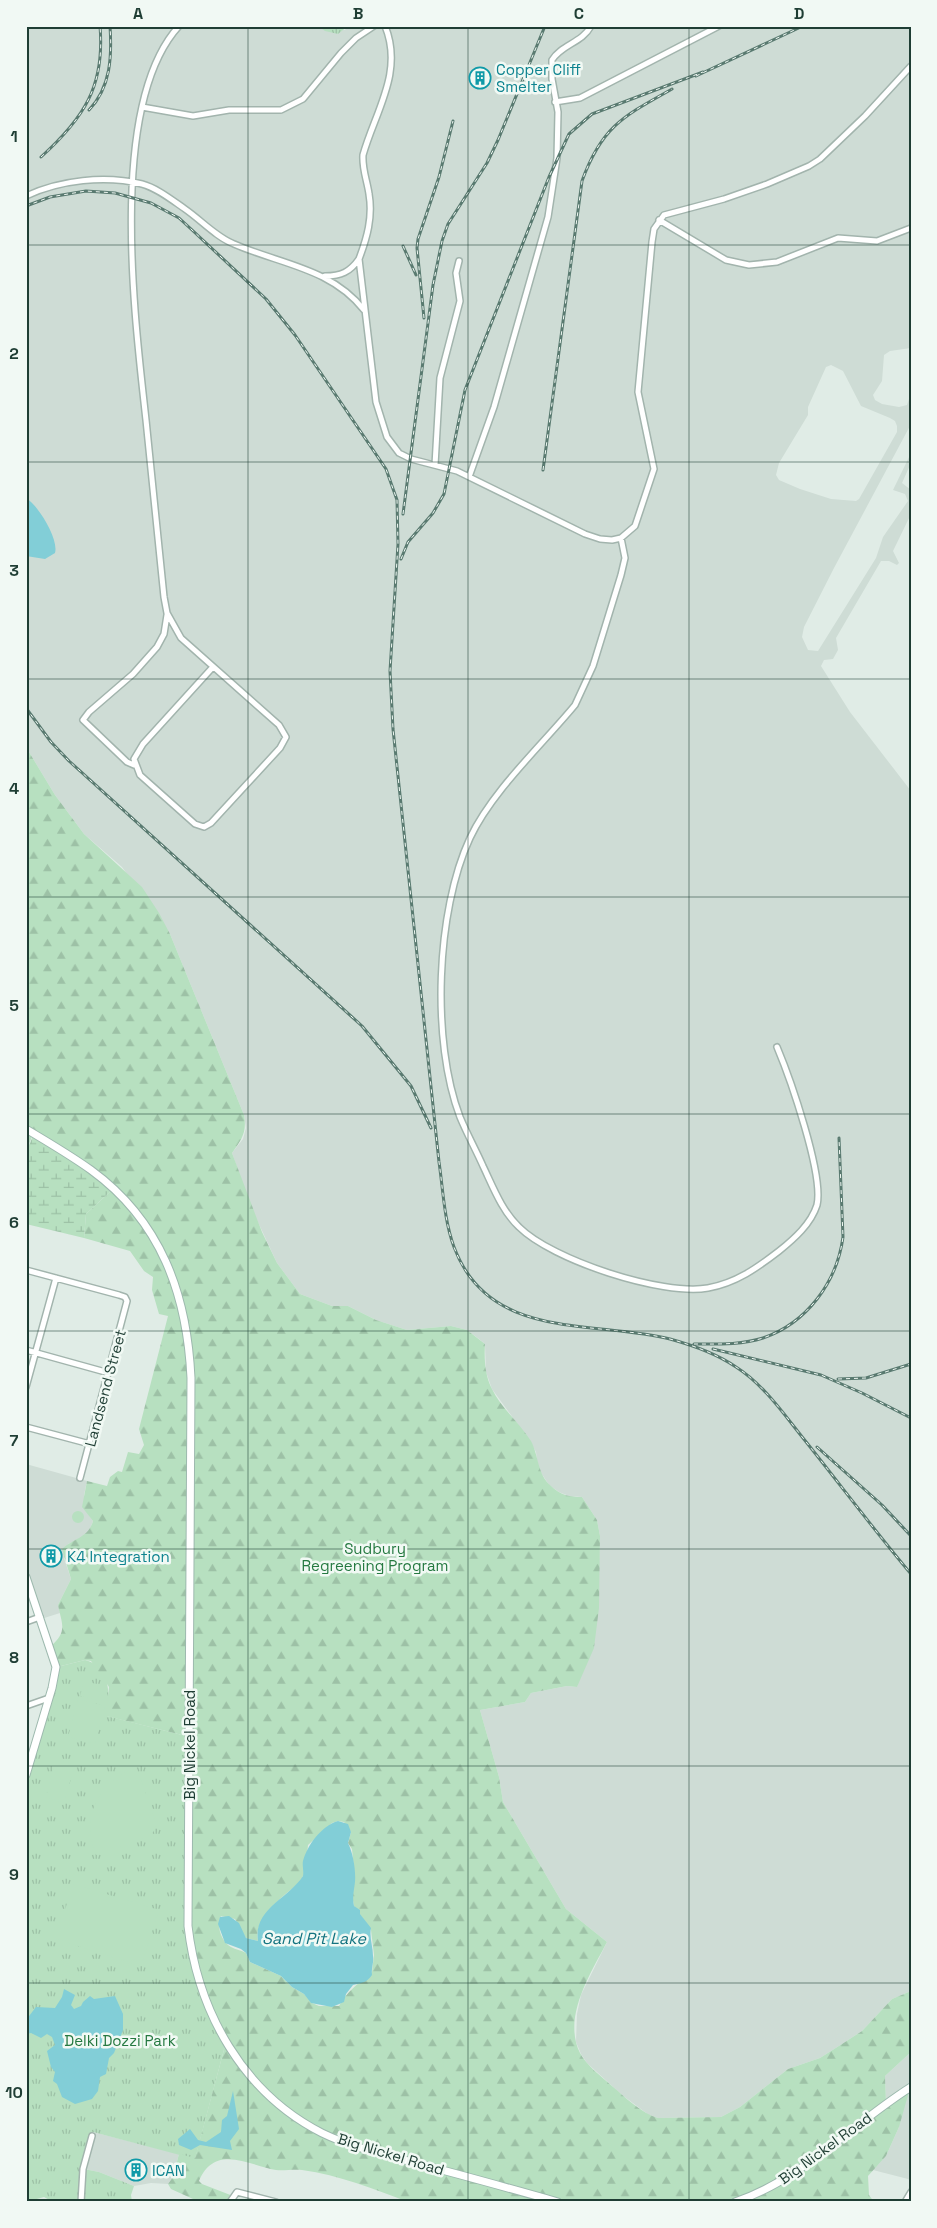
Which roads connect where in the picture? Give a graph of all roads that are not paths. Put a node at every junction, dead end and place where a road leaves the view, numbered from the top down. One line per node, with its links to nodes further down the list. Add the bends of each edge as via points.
1 (179, 26): 8 (street, via 154,64)
2 (374, 26): 8 (street, via 341,53 303,99 281,110 229,110 193,116)
3 (385, 26): 13 (street, via 392,50 392,69 363,155 362,166 371,206 367,240)
4 (591, 26): 7 (street, via 583,38 565,46 552,60)
5 (719, 26): 7 (street, via 580,98)
6 (911, 66): 11 (street, via 834,148 809,166 724,199 674,211)
7 (555, 102): 18 (street, via 558,112 557,158 548,217 494,407)
8 (142, 107): 9 (street)
9 (133, 183): 10 (street, via 95,181 62,184); 15 (street, via 160,192 227,241); 20 (street, via 135,320)
10 (26, 196)
11 (659, 220): 12 (street, via 726,260 749,265 778,262 838,238 877,241); 19 (street, via 652,242 638,392 654,468 635,526)
12 (911, 228)
13 (359, 259): 15 (street, via 345,273); 16 (street)
14 (459, 261): 17 (street, via 456,274 460,301 440,378)
15 (324, 276): 16 (street, via 355,298)
16 (364, 310): 17 (street, via 376,402 387,437 399,453)
17 (435, 465): 18 (street)
18 (469, 477): 19 (street, via 585,534 600,539)
19 (621, 538): 23 (street, via 626,558 602,640 582,691 478,822 458,869 445,937 442,1008 448,1071 460,1116 500,1202 519,1228 535,1240 570,1258 639,1282 684,1290 710,1288 744,1277 758,1267 792,1240 816,1208 819,1190 816,1168)
20 (167, 613): 21 (street, via 181,638); 22 (street, via 157,647 83,720)
21 (212, 668): 22 (street, via 137,752); 22 (street, via 283,729 286,737 280,748 206,827 195,824 140,775)
22 (134, 765)
23 (777, 1047)
24 (26, 1129): 46 (main road, Big Nickel Road, via 108,1183 137,1215 166,1260 182,1309 188,1338 190,1378 188,1920 196,1970 211,2014 230,2048 260,2087 322,2133 366,2150)
25 (26, 1270): 26 (street)
26 (56, 1278): 28 (street); 29 (street, Landsend Street, via 125,1297 126,1307)
27 (26, 1350): 28 (street)
28 (36, 1353): 29 (street); 30 (street)
29 (109, 1373): 32 (street, Landsend Street)
30 (26, 1387)
31 (26, 1427): 32 (street)
32 (90, 1444): 33 (street, Landsend Street)
33 (80, 1478)
34 (26, 1577): 35 (main road)
35 (40, 1617): 36 (street); 37 (main road, via 56,1667)
36 (26, 1622)
37 (49, 1698): 38 (street); 39 (main road)
38 (26, 1706)
39 (26, 1775)
40 (911, 2087): 47 (main road, Big Nickel Road, via 794,2172)
41 (92, 2136): 43 (street, via 83,2169)
42 (911, 2192): 48 (street)
43 (81, 2202)
44 (230, 2202): 45 (street, via 234,2193 242,2192)
45 (276, 2202)
46 (558, 2202)
47 (735, 2202)
48 (904, 2202)

